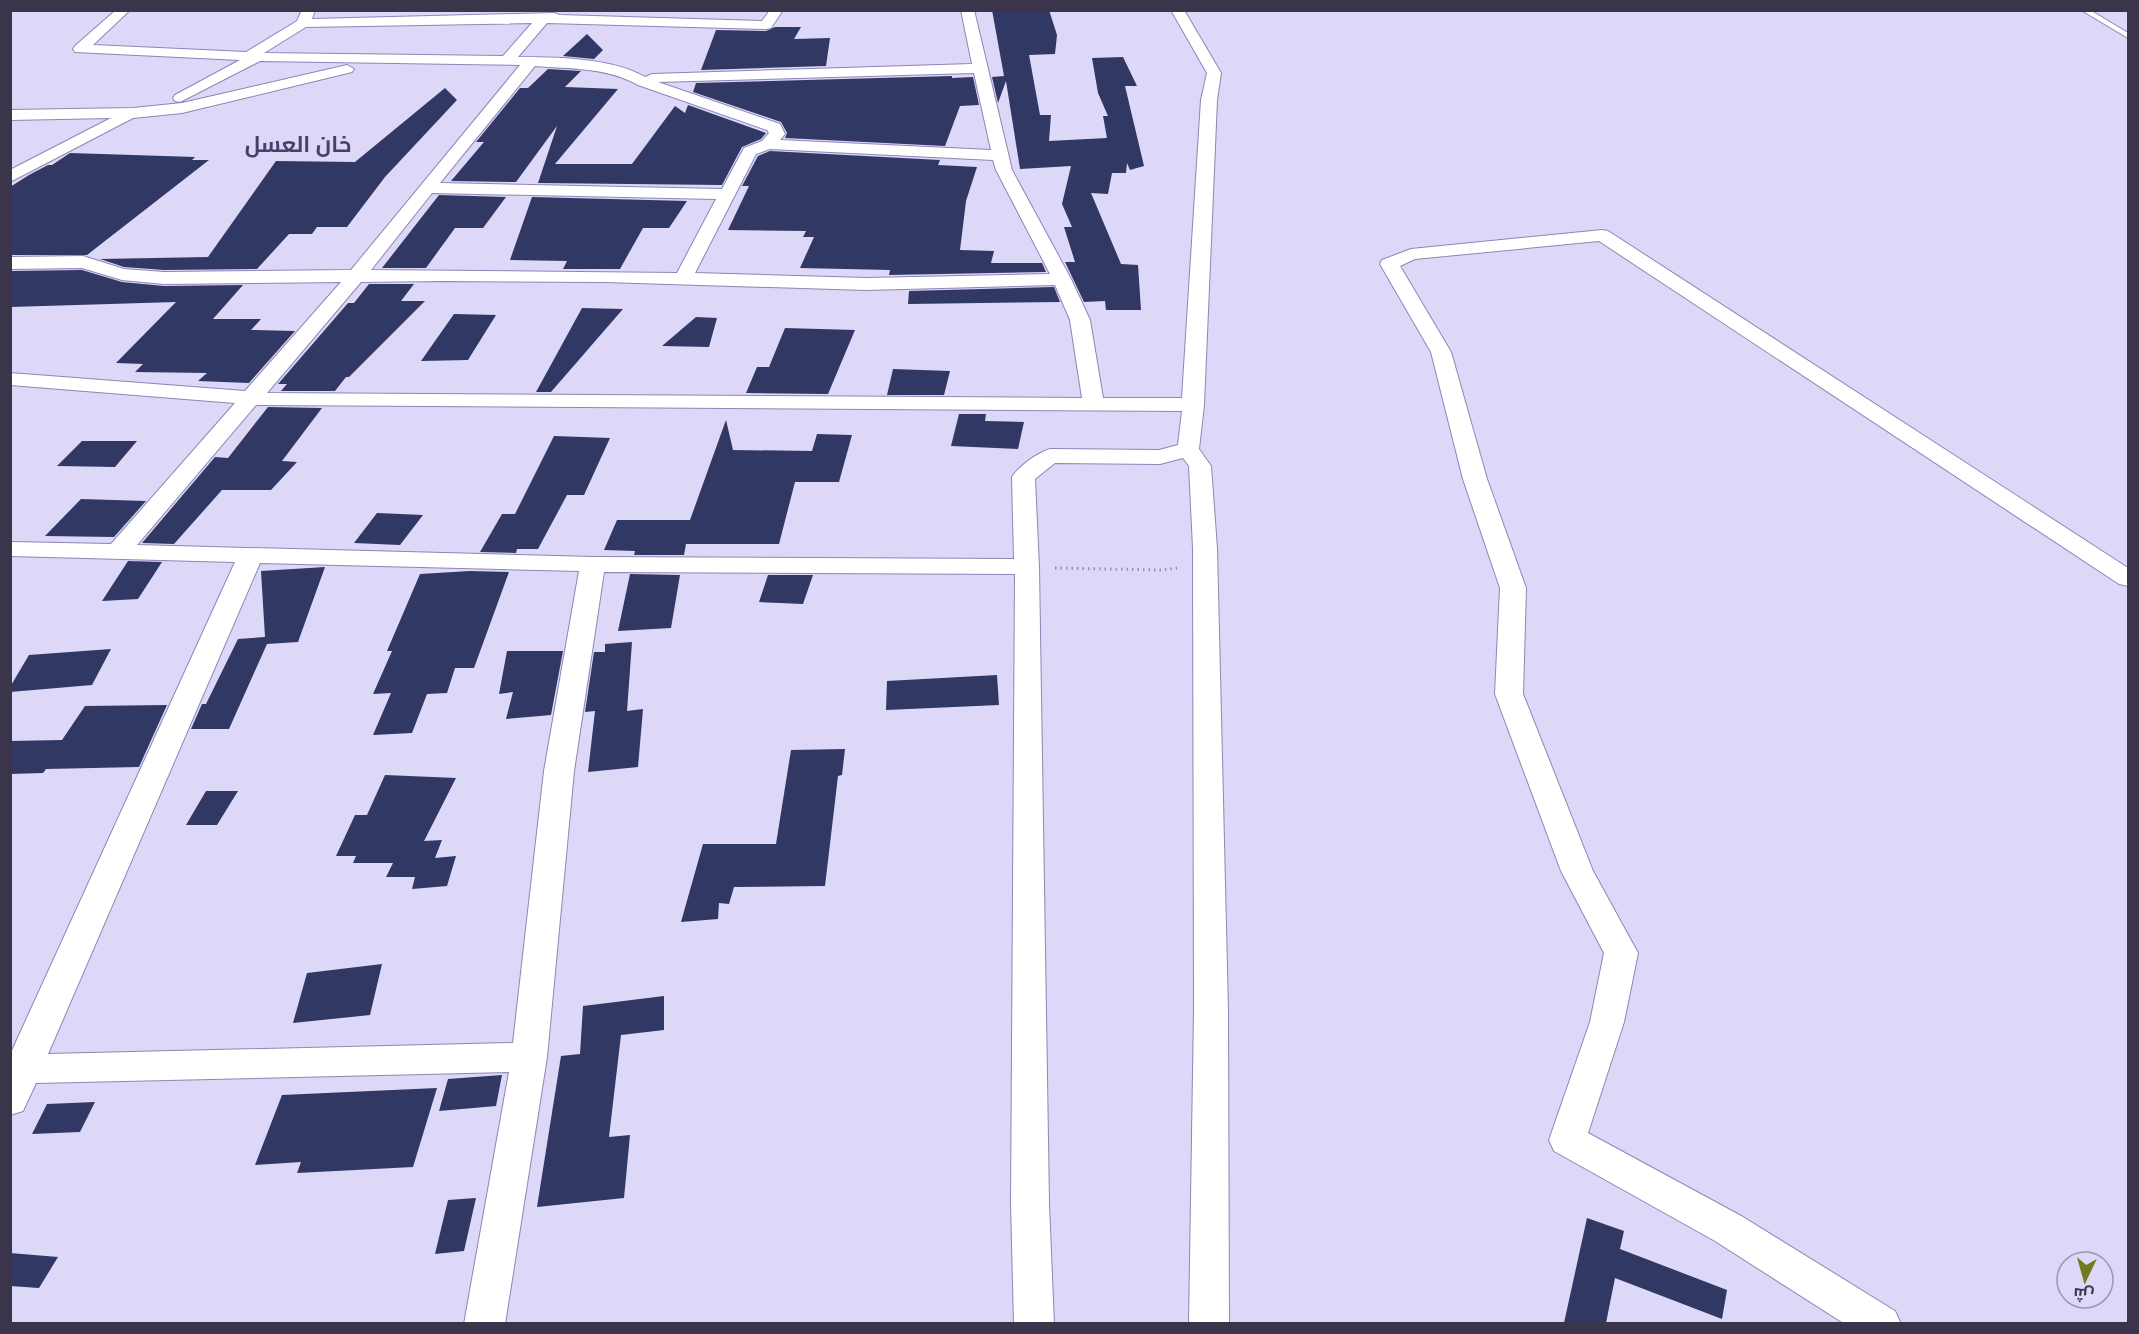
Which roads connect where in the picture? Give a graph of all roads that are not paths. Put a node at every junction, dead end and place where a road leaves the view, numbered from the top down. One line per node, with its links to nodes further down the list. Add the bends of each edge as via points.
1 (124, 10): 10 (street, via 80,49)
2 (585, 10): 8 (street)
3 (777, 10): 8 (street, via 766,25)
4 (967, 10): 14 (street)
5 (1177, 10): 31 (street, via 1214,73 1209,100)
6 (2084, 10): 9 (lane)
7 (306, 17): 8 (street); 10 (street)
8 (543, 19): 12 (street)
9 (2128, 36)
10 (252, 57): 11 (street); 16 (street)
11 (390, 59): 12 (street); 16 (street, via 182,108)
12 (508, 60): 13 (street)
13 (531, 61): 15 (street, via 606,68); 22 (street)
14 (981, 68): 15 (street); 20 (street)
15 (638, 78): 19 (street, via 774,127 777,134)
16 (158, 110): 17 (street)
17 (133, 112): 18 (street); 21 (street)
18 (10, 115)
19 (768, 144): 20 (street); 23 (street, via 750,151)
20 (1000, 155): 27 (street, via 1004,170)
21 (10, 177)
22 (428, 188): 23 (street); 25 (street)
23 (727, 194): 26 (street)
24 (10, 263): 25 (street, via 84,262 122,274 164,278)
25 (356, 276): 26 (street); 29 (street)
26 (684, 277): 27 (street, via 866,284)
27 (1062, 279): 30 (street, via 1080,320)
28 (10, 379): 29 (street)
29 (251, 398): 30 (street); 34 (street)
30 (1093, 403): 31 (street)
31 (1193, 405): 32 (street)
32 (1188, 449): 37 (street, via 1160,457 1050,456 1023,477); 43 (street, via 1200,466 1204,565 1210,1010)
33 (10, 549): 34 (street)
34 (117, 553): 35 (street)
35 (251, 555): 36 (street); 40 (street)
36 (593, 564): 37 (street); 39 (street, via 559,771)
37 (1027, 567): 42 (street, via 1030,1204)
38 (2128, 579): 44 (street, via 1602,235 1411,254 1389,264 1441,352 1475,479 1513,588 1509,694 1577,871 1622,953 1607,1022 1567,1140 1729,1229)
39 (529, 1056): 40 (street); 41 (street)
40 (15, 1079)
41 (484, 1323)
42 (1035, 1323)
43 (1209, 1323)
44 (1881, 1323)

